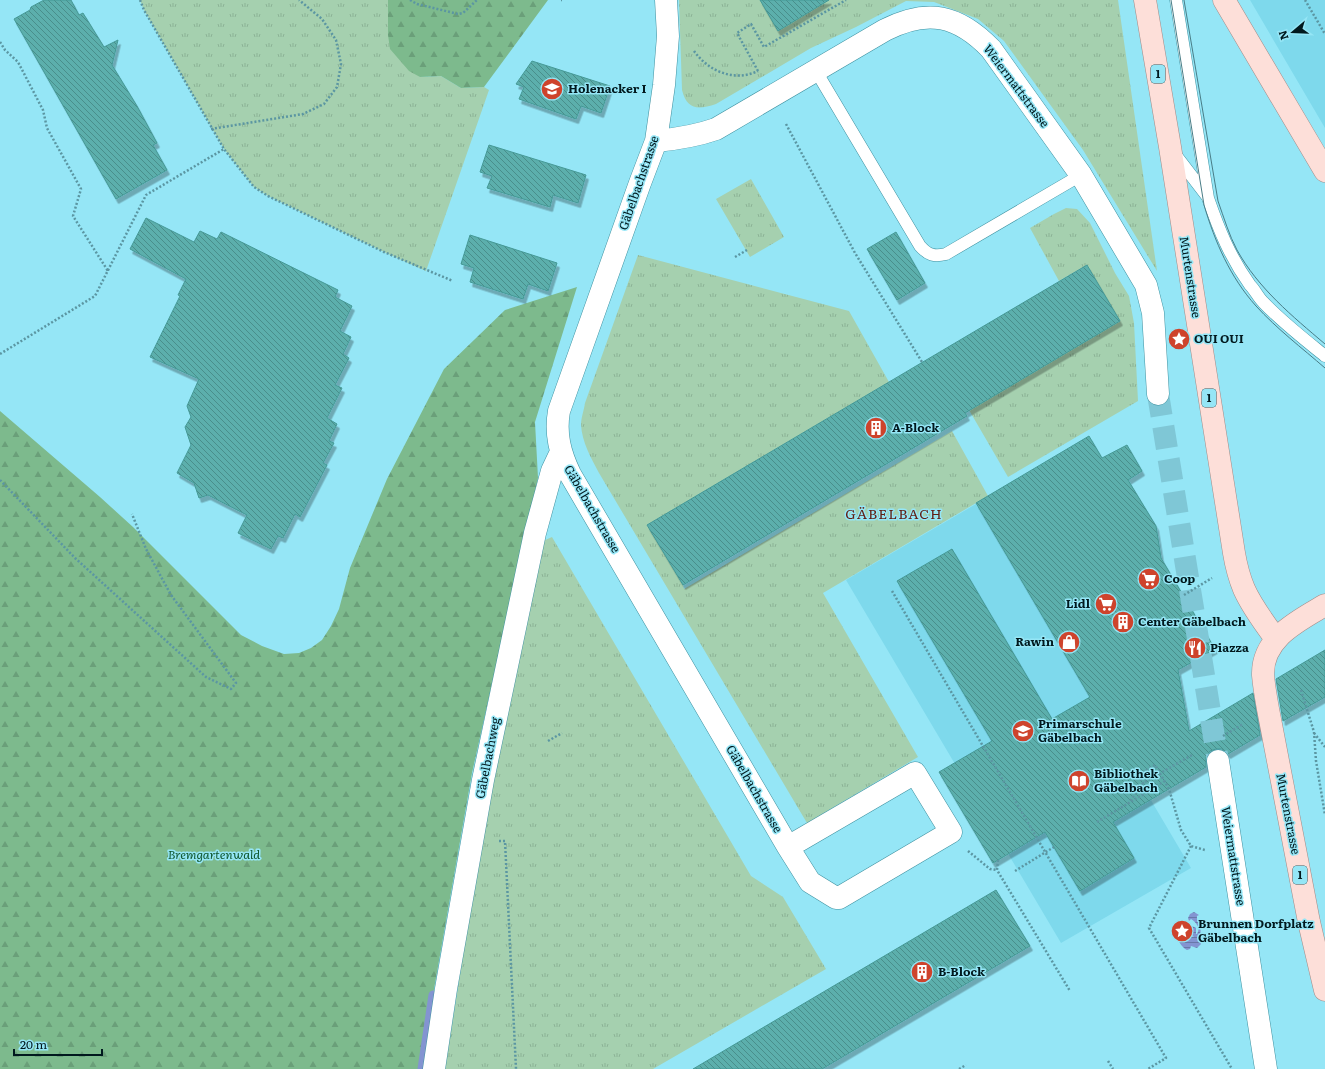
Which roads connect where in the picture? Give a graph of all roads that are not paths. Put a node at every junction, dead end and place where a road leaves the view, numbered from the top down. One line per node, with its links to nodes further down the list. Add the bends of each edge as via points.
1 (666, 0): 6 (street, Gäbelbachstrasse, via 667,44)
2 (1145, 0): 7 (main road, Murtenstrasse / 1)
3 (1176, 0): 10 (lane)
4 (1224, 0): 8 (main road)
5 (816, 71): 6 (street, Weiermattstrasse, via 716,129 674,140); 9 (street, Weiermattstrasse, via 903,22 924,17 952,20 975,34 991,49); 9 (lane, via 920,246 934,256 946,254)
6 (656, 141): 13 (street, Gäbelbachstrasse, via 559,411 557,428)
7 (1170, 147): 10 (lane); 15 (main road, Murtenstrasse / 1, via 1238,573 1245,591)
8 (1325, 171)
9 (1081, 175): 12 (street, Weiermattstrasse, via 1148,292 1153,313)
10 (1208, 198): 11 (lane, via 1230,253 1262,301)
11 (1325, 356)
12 (1158, 394)
13 (561, 452): 17 (street, Gäbelbachstrasse, via 570,474); 19 (street, Gäbelbachweg, via 552,471 535,533 483,780)
14 (1325, 605): 15 (main road, Murtenstrasse / 1, via 1291,625)
15 (1276, 639): 18 (main road, Murtenstrasse / 1, via 1266,656 1264,683 1309,922)
16 (1218, 761): 20 (street, Weiermattstrasse)
17 (788, 847): 17 (street, Gäbelbachstrasse, via 810,882 839,898 951,832 915,773)
18 (1325, 990)
19 (434, 1069)
20 (1266, 1069)

